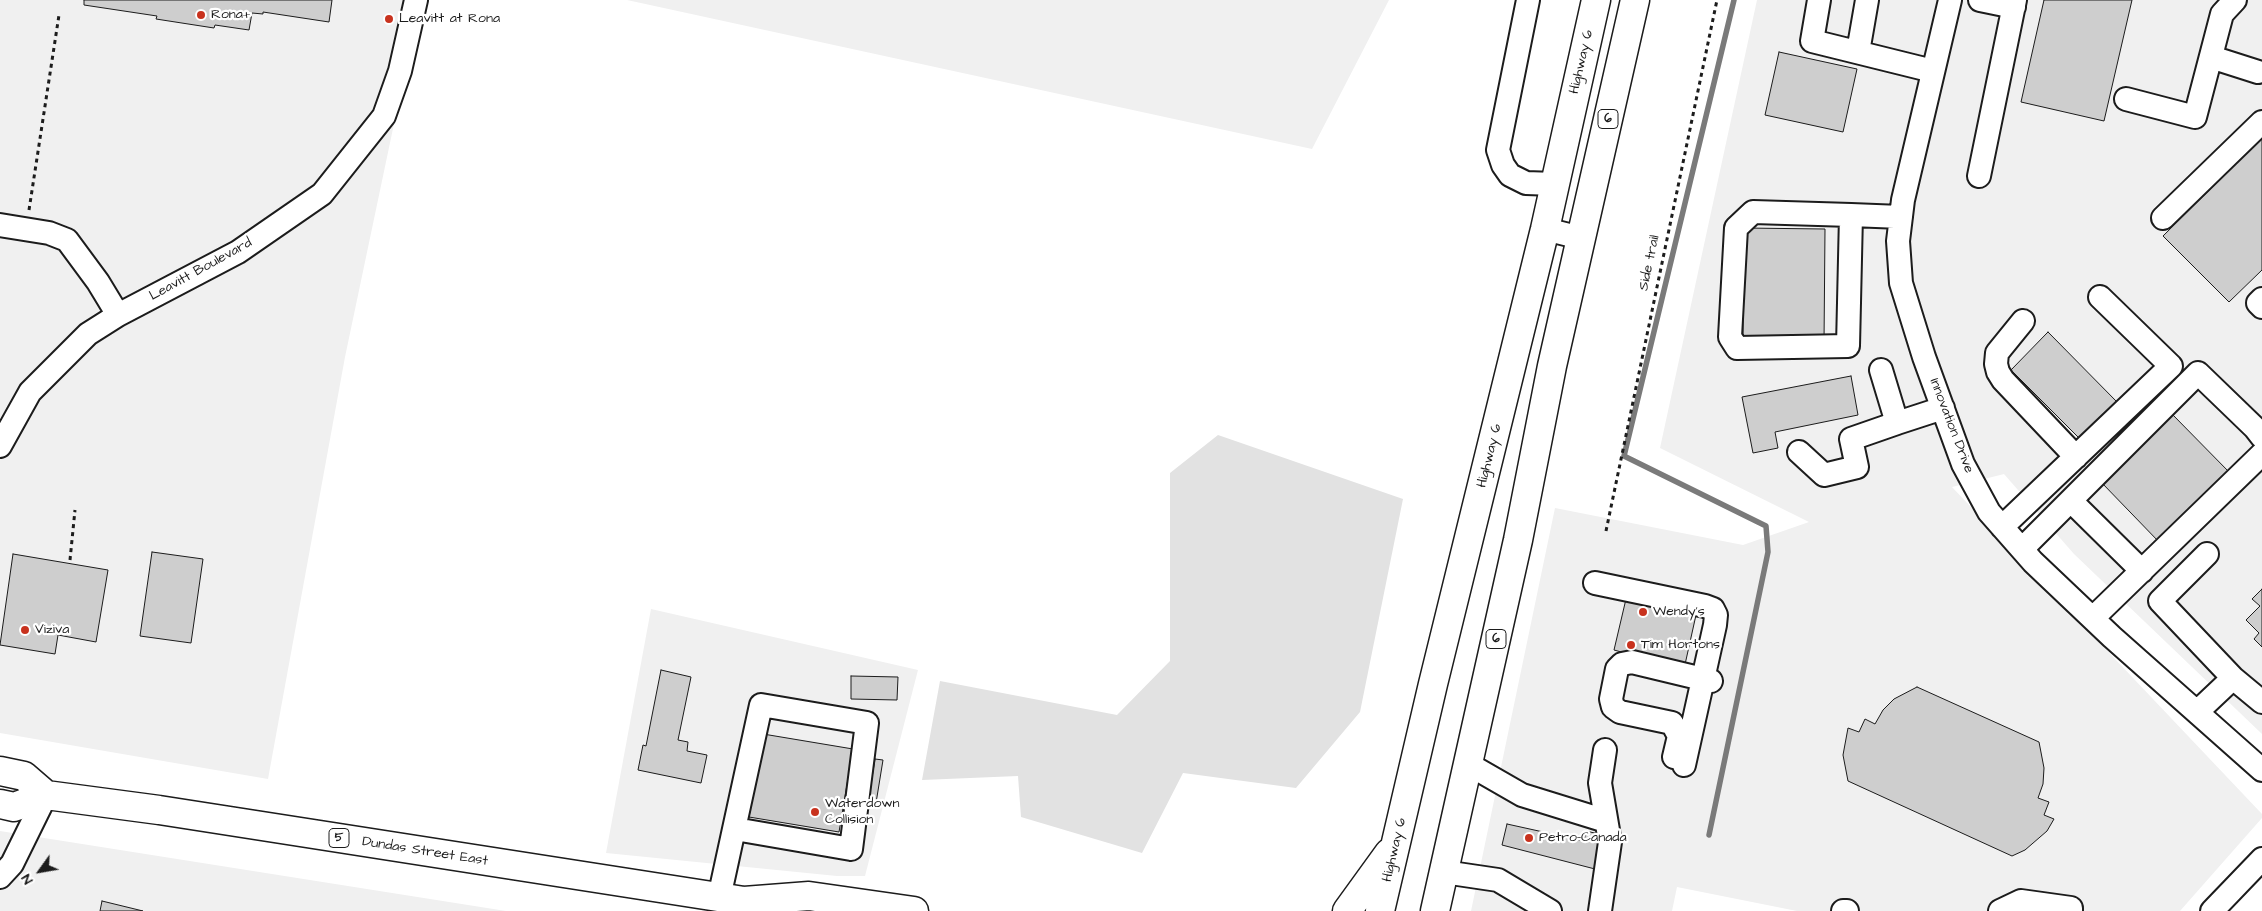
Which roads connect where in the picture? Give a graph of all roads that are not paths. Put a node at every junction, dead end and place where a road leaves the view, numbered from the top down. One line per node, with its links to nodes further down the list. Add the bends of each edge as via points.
1 (416, 0): 28 (street, Leavitt Boulevard, via 400,71 384,116 322,194 238,252)
2 (1528, 0): 18 (street, via 1498,150 1510,175 1526,183)
3 (1596, 0): 18 (main road, Highway 6)
4 (1635, 0): 24 (main road, 6)
5 (1819, 0): 11 (street, via 1812,41)
6 (1867, 0): 11 (street)
7 (1950, 0): 13 (street, Innovation Drive)
8 (1980, 0): 10 (street)
9 (2235, 0): 12 (street, via 2222,14)
10 (2015, 4): 17 (street)
11 (1858, 52): 13 (street)
12 (2211, 57): 14 (street); 15 (street, via 2195,117)
13 (1933, 71): 20 (street, Innovation Drive)
14 (2258, 72)
15 (2126, 99)
16 (2262, 122): 21 (street)
17 (1979, 176)
18 (1555, 184): 23 (main road, Highway 6)
19 (1851, 215): 19 (street, via 1752,212 1736,228 1730,337 1737,348 1848,346); 20 (street)
20 (1901, 217): 31 (street, Innovation Drive, via 1898,241 1901,283)
21 (2162, 218)
22 (0, 225): 28 (street, via 49,233 67,240)
23 (1545, 229): 24 (street); 57 (main road, Highway 6)
24 (1581, 238): 50 (main road, 6)
25 (2100, 297): 37 (street, via 2171,366)
26 (2262, 299): 27 (street, via 2258,303)
27 (2262, 306)
28 (118, 315): 34 (street, Leavitt Boulevard, via 88,334 30,392)
29 (2022, 322): 37 (street, via 1998,353 1998,372)
30 (1881, 370): 32 (street)
31 (1943, 408): 32 (street); 39 (street, Innovation Drive, via 1963,464 1989,512)
32 (1897, 423): 35 (street, via 1851,439 1857,467 1824,475)
33 (2262, 438): 38 (street, via 2198,373)
34 (0, 446)
35 (1799, 452)
36 (2262, 454): 42 (street)
37 (2076, 457): 39 (street)
38 (2071, 501): 40 (street); 42 (street)
39 (2002, 527): 40 (street, Innovation Drive)
40 (2022, 550): 44 (street, Innovation Drive)
41 (2206, 554): 45 (street, via 2160,601)
42 (2142, 571): 44 (street)
43 (1595, 582): 46 (street, via 1713,609 1716,615)
44 (2093, 618): 48 (street, Innovation Drive)
45 (2233, 678): 47 (street); 48 (street)
46 (1707, 680): 46 (street, via 1632,662 1622,664 1617,670 1611,699 1613,707 1620,712 1672,723 1679,736 1678,764)
47 (2262, 702)
48 (2197, 712): 51 (street, Innovation Drive)
49 (1605, 750): 55 (street, via 1600,783)
50 (1468, 764): 55 (street, via 1522,795); 59 (main road, 6)
51 (2262, 770)
52 (0, 771): 53 (main road, via 24,776)
53 (46, 795): 54 (main road, Dundas Street East / 5, via 14,807); 60 (street, via 12,864); 61 (main road, Dundas Street East / 5)
54 (0, 804)
55 (1606, 821): 68 (street, via 1610,842)
56 (735, 830): 56 (street, via 761,705 867,723 851,849); 61 (street)
57 (1397, 842): 64 (main road); 65 (main road, Highway 6)
58 (2262, 859): 73 (street)
59 (1444, 872): 66 (main road, 6); 67 (street, via 1498,880)
60 (0, 877)
61 (732, 900): 62 (main road, Dundas Street East / 5); 63 (main road, Dundas Street East / 5, via 809,896)
62 (770, 911)
63 (914, 911)
64 (1347, 911)
65 (1380, 911)
66 (1435, 911)
67 (1550, 911)
68 (1600, 911)
69 (1843, 911): 70 (street)
70 (1847, 911)
71 (2000, 911): 72 (street, via 2021,901 2071,908)
72 (2071, 911)
73 (2212, 911)

